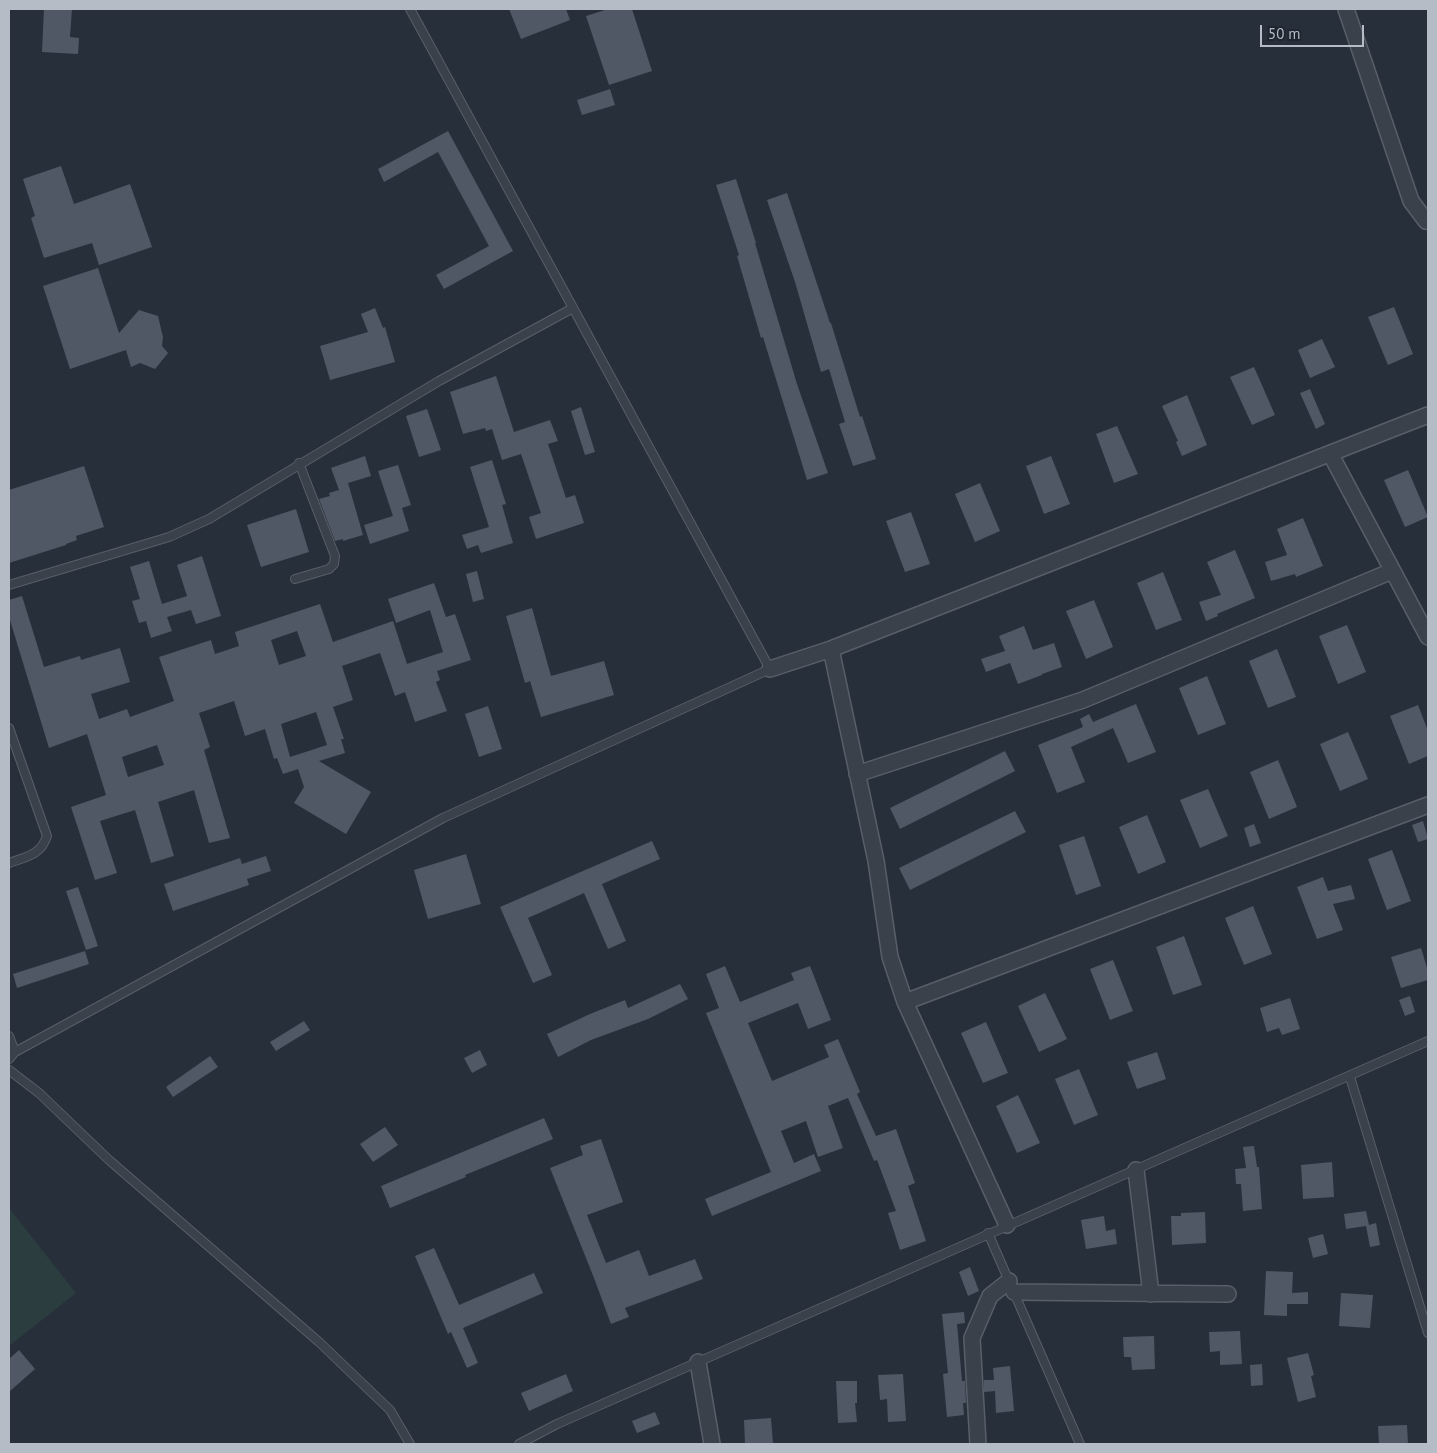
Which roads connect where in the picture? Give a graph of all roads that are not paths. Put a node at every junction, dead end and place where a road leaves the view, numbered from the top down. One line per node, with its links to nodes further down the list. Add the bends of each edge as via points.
1 (410, 9): 4 (lane)
2 (1346, 9): 3 (street, via 1411,201)
3 (1428, 221)
4 (573, 308): 7 (lane); 13 (lane)
5 (1428, 415): 6 (street)
6 (1330, 454): 8 (street); 12 (street)
7 (299, 463): 9 (lane, via 335,556 329,569); 10 (lane, via 209,519 168,537)
8 (1392, 571): 11 (street); 15 (street, via 1083,700)
9 (295, 578)
10 (9, 585)
11 (1428, 637)
12 (831, 649): 13 (street); 15 (street)
13 (770, 669): 21 (lane, via 443,818)
14 (9, 728): 17 (lane, via 46,836 44,846)
15 (857, 774): 18 (street, via 876,861 890,957)
16 (1428, 805): 18 (street)
17 (9, 863)
18 (905, 1002): 26 (street)
19 (9, 1036): 21 (lane)
20 (1428, 1041): 24 (lane)
21 (15, 1052): 22 (lane)
22 (9, 1059)
23 (9, 1070): 33 (lane, via 319,1342 390,1410)
24 (1350, 1077): 25 (lane); 31 (lane)
25 (1136, 1170): 26 (lane); 29 (street)
26 (1007, 1225): 27 (lane)
27 (988, 1233): 28 (lane); 32 (lane)
28 (1012, 1287): 29 (street); 36 (street, via 990,1296 972,1338); 37 (lane)
29 (1152, 1294): 30 (street)
30 (1228, 1294)
31 (1428, 1333)
32 (698, 1362): 34 (lane); 35 (street)
33 (410, 1444)
34 (519, 1444)
35 (712, 1444)
36 (978, 1444)
37 (1080, 1444)

